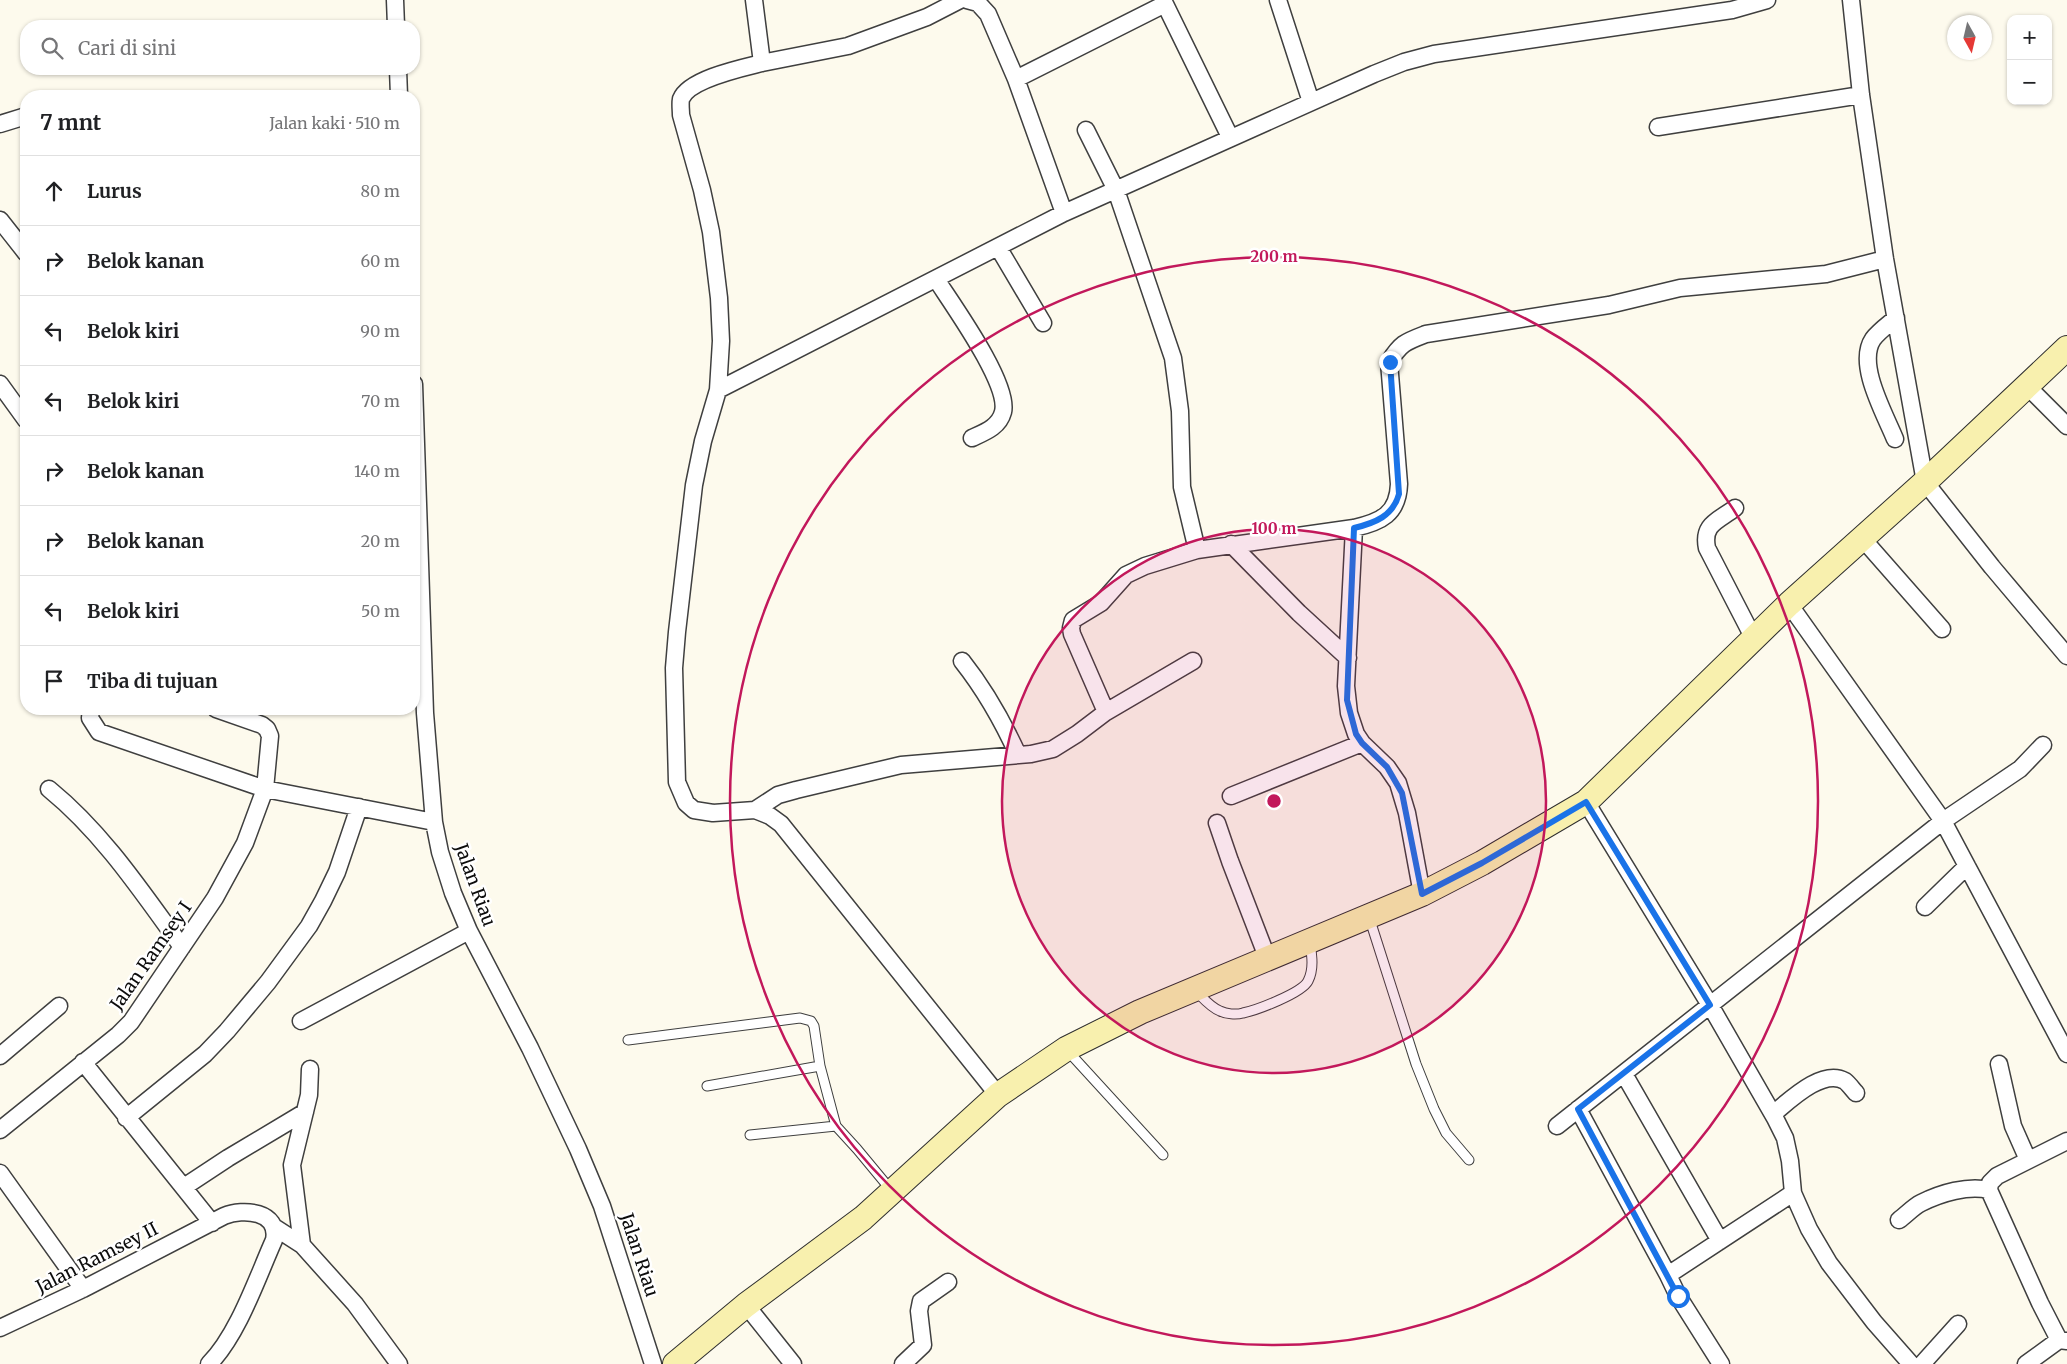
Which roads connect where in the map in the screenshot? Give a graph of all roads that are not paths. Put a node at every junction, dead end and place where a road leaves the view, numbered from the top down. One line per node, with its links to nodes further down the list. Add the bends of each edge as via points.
1 (395, 0): 10 (street)
2 (754, 0): 11 (street)
3 (960, 0): 11 (street, via 927,17 864,41)
4 (967, 0): 13 (street, via 978,2 986,9)
5 (1278, 0): 16 (street)
6 (1767, 0): 9 (street)
7 (1851, 0): 15 (street)
8 (1164, 2): 13 (street); 21 (street)
9 (1728, 5): 16 (street, via 1434,54 1404,62)
10 (396, 20)
11 (762, 63): 34 (street, via 695,84 680,103 716,263 721,340)
12 (398, 75): 14 (street)
13 (1016, 79): 23 (street)
14 (399, 90)
15 (1861, 95): 19 (street); 27 (street)
16 (1311, 102): 21 (street)
17 (20, 118): 18 (street)
18 (0, 124)
19 (1658, 127)
20 (1086, 130): 22 (street)
21 (1230, 137): 22 (street)
22 (1116, 190): 23 (street); 44 (street, via 1173,358 1180,411 1182,487)
23 (1064, 213): 26 (street)
24 (0, 220): 25 (street)
25 (20, 245)
26 (998, 247): 28 (street); 30 (street)
27 (1885, 259): 29 (street); 41 (street, via 1826,274 1680,288 1609,305 1426,334 1407,341 1390,362 1399,484 1396,502 1382,518)
28 (936, 279): 34 (street); 37 (street, via 972,335 1002,394 1003,413 996,424)
29 (1896, 318): 38 (street, via 1873,340 1867,358 1868,373); 39 (street)
30 (1043, 323)
31 (2067, 348): 33 (main road)
32 (0, 384): 35 (street)
33 (2026, 385): 36 (street); 39 (main road)
34 (718, 390): 64 (street, via 694,485 677,632 674,668 677,782 686,803 694,810 713,813)
35 (20, 412)
36 (2067, 426)
37 (972, 438)
38 (1895, 439)
39 (1925, 482): 42 (main road); 49 (street)
40 (1735, 508): 48 (street, via 1708,528 1705,538 1707,548)
41 (1354, 528): 43 (street); 50 (street)
42 (1862, 538): 46 (main road); 47 (street)
43 (1231, 544): 44 (street); 50 (street)
44 (1197, 550): 53 (street, via 1134,570 1120,580 1101,603 1072,622 1072,634)
45 (420, 575): 66 (street, Jalan Riau, via 425,714)
46 (1789, 604): 48 (main road); 65 (street)
47 (1942, 629)
48 (1754, 639): 62 (main road)
49 (2067, 656)
50 (1348, 658): 56 (street, via 1347,700 1356,734)
51 (962, 661): 58 (street, via 1007,729)
52 (1192, 661): 53 (street)
53 (1106, 712): 58 (street, via 1062,745)
54 (90, 715): 60 (street, via 99,732)
55 (234, 715): 60 (street, Jalan Ramsey I, via 268,730)
56 (1362, 743): 61 (street); 69 (street, via 1387,767 1402,793)
57 (2043, 745): 65 (street, via 2020,770)
58 (1018, 755): 64 (street, via 901,765 778,795)
59 (50, 789): 74 (street, via 92,828)
60 (265, 789): 63 (street); 74 (street, Jalan Ramsey I, via 245,844 215,898)
61 (1231, 796)
62 (1586, 802): 69 (main road); 77 (street)
63 (359, 807): 66 (street); 95 (street, via 337,872 323,901 268,982 205,1054)
64 (755, 810): 91 (street, via 770,816 789,834)
65 (1943, 821): 68 (street); 77 (street)
66 (434, 822): 72 (street, Jalan Riau, via 446,874)
67 (1218, 823): 75 (street)
68 (1967, 866): 70 (street); 82 (street)
69 (1422, 894): 71 (main road)
70 (1925, 906)
71 (1369, 916): 73 (main road); 102 (lane, via 1416,1064 1434,1108 1446,1133)
72 (469, 931): 79 (street); 123 (street, Jalan Riau, via 578,1148 602,1206)
73 (1310, 941): 75 (main road); 76 (lane, via 1313,965 1307,984 1301,990 1248,1012 1227,1013 1210,1005)
74 (182, 947): 84 (street, Jalan Ramsey I, via 131,1022)
75 (1268, 957): 76 (main road)
76 (1195, 989): 81 (main road)
77 (1710, 1005): 88 (street); 94 (street)
78 (59, 1006): 83 (street)
79 (301, 1021)
80 (628, 1040): 86 (lane, via 804,1018 814,1026)
81 (1066, 1049): 91 (main road); 101 (lane)
82 (2067, 1054)
83 (0, 1056)
84 (83, 1062): 95 (street); 98 (street, Jalan Ramsey I)
85 (1999, 1064): 103 (street, via 2014,1126)
86 (820, 1066): 89 (lane); 96 (lane)
87 (310, 1069): 93 (street, via 309,1095)
88 (1624, 1074): 92 (street); 112 (street)
89 (708, 1086)
90 (1856, 1093): 94 (street, via 1846,1081 1821,1080)
91 (998, 1095): 107 (main road)
92 (1578, 1109): 97 (street); 114 (street)
93 (304, 1112): 105 (street); 113 (street, via 292,1166)
94 (1773, 1114): 108 (street, via 1785,1138)
95 (126, 1118): 105 (street)
96 (836, 1126): 99 (lane); 107 (lane)
97 (1557, 1126)
98 (0, 1130)
99 (750, 1135)
100 (2067, 1141): 103 (street)
101 (1163, 1155)
102 (1469, 1160)
103 (2028, 1160): 106 (street, via 1997,1176 1990,1183)
104 (0, 1173): 116 (street)
105 (184, 1187): 110 (street)
106 (1990, 1190): 109 (street, via 1979,1187 1960,1190 1920,1204); 120 (street, via 2040,1303)
107 (893, 1192): 117 (main road, via 864,1218)
108 (1793, 1193): 112 (street); 128 (street, via 1829,1263)
109 (1899, 1220)
110 (212, 1223): 111 (street, Jalan Ramsey II, via 232,1213 248,1212 270,1220); 116 (street, Jalan Ramsey II)
111 (274, 1227): 113 (street, Jalan Ramsey II); 121 (street, via 274,1240 247,1301 218,1354)
112 (1720, 1241): 114 (street)
113 (302, 1246): 122 (street, Jalan Ramsey II, via 355,1304)
114 (1668, 1275): 127 (street)
115 (948, 1282): 126 (street, via 921,1301 923,1345)
116 (83, 1289): 119 (street, Jalan Ramsey II)
117 (746, 1305): 124 (main road); 125 (street)
118 (1958, 1324): 129 (street)
119 (0, 1328)
120 (2063, 1340): 130 (street)
121 (209, 1364)
122 (399, 1364)
123 (653, 1364)
124 (675, 1364)
125 (792, 1364)
126 (903, 1364)
127 (1721, 1364)
128 (1911, 1364)
129 (1922, 1364)
130 (2026, 1364)

